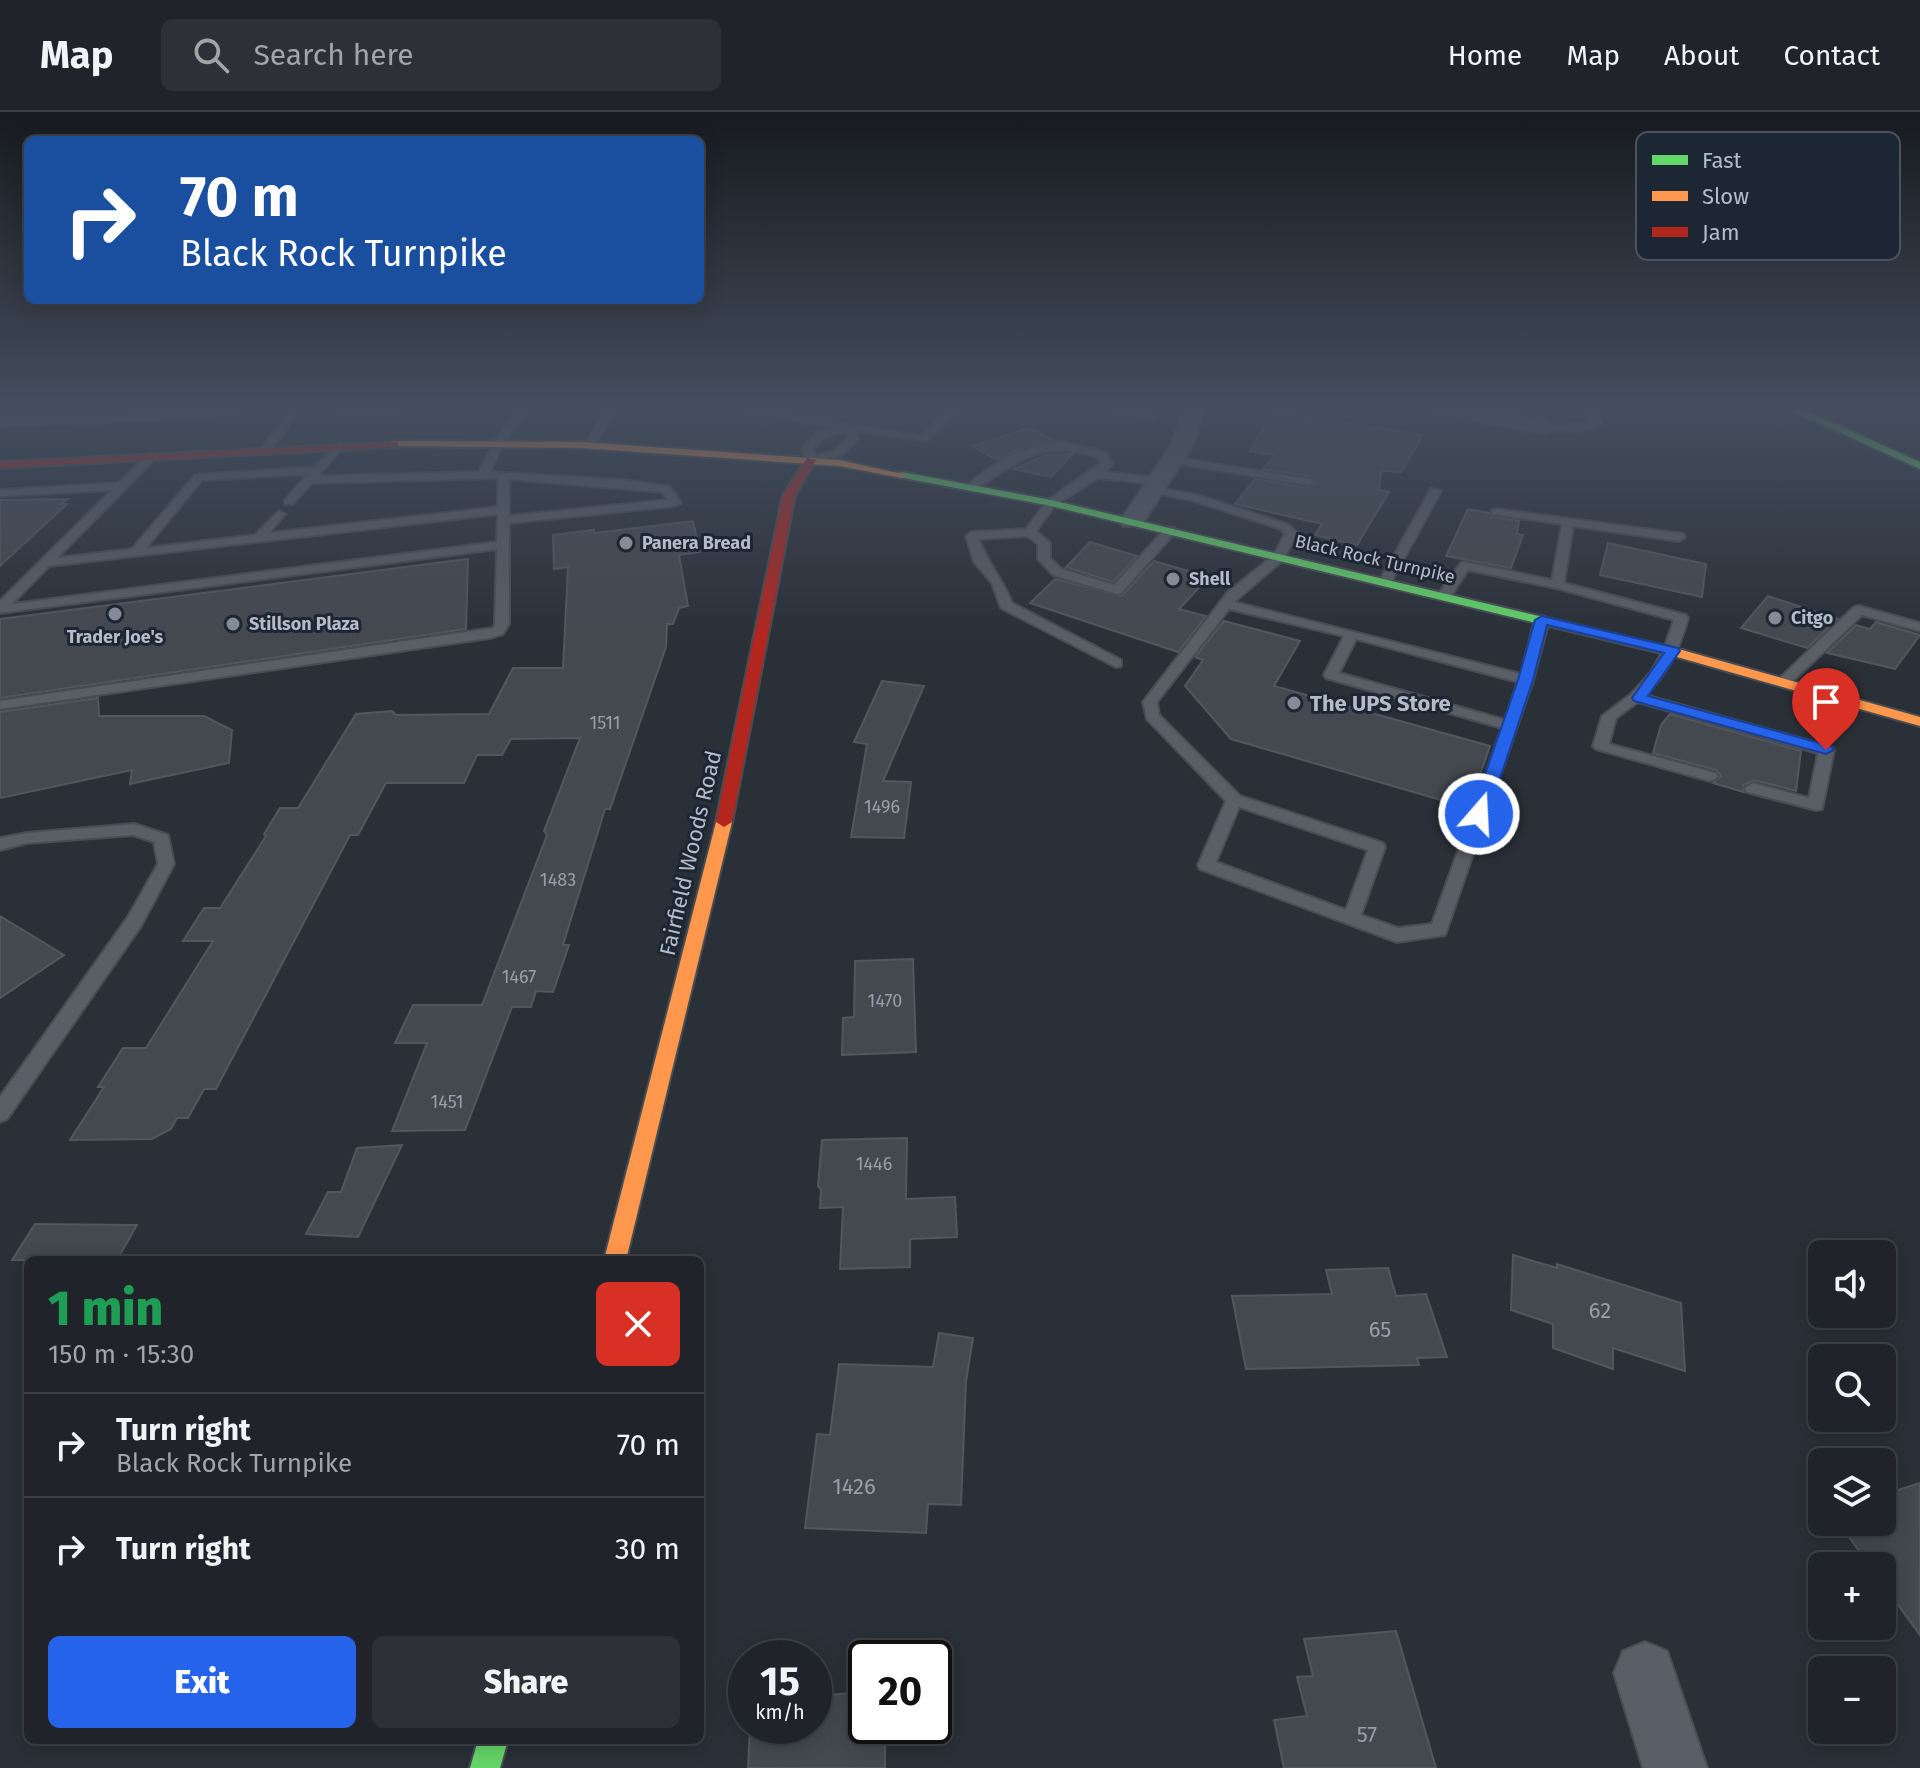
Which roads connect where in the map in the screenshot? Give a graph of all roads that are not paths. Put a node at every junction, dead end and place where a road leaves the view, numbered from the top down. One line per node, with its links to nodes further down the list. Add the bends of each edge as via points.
1 (192, 485): 27 (lane)
2 (303, 485): 15 (lane)
3 (504, 485): 19 (lane)
4 (640, 485): 19 (lane, via 666,489 675,503)
5 (795, 485): 52 (main road, Fairfield Woods Road, via 728,805)
6 (955, 485): 12 (main road, Black Rock Turnpike)
7 (975, 485): 12 (lane)
8 (1078, 485): 16 (lane)
9 (1151, 485): 11 (lane)
10 (121, 486): 14 (lane); 29 (lane)
11 (1155, 486): 20 (street); 28 (lane, via 1290,531)
12 (971, 488): 16 (main road, Black Rock Turnpike)
13 (1435, 491): 30 (lane)
14 (0, 493)
15 (289, 502)
16 (1051, 503): 20 (main road, Black Rock Turnpike); 23 (lane)
17 (1496, 512): 21 (lane)
18 (279, 514): 25 (lane)
19 (503, 515): 25 (lane); 26 (lane)
20 (1132, 521): 22 (main road, Black Rock Turnpike)
21 (1568, 522): 24 (lane); 31 (lane)
22 (1170, 531): 23 (lane, via 1117,590 1057,572 1044,559 1044,543); 28 (main road, Black Rock Turnpike)
23 (1030, 532): 39 (lane, via 972,536 980,562 998,582 1006,605)
24 (1679, 537)
25 (259, 538): 27 (lane)
26 (503, 545): 34 (lane); 43 (lane, via 498,631)
27 (136, 552): 29 (lane)
28 (1279, 557): 30 (main road, Black Rock Turnpike); 33 (lane)
29 (44, 563): 34 (lane)
30 (1385, 582): 32 (main road, Black Rock Turnpike)
31 (1557, 585): 32 (lane, via 1465,566); 38 (lane, via 1681,618)
32 (1444, 596): 35 (main road, Black Rock Turnpike)
33 (1226, 604): 37 (lane); 48 (lane, via 1150,702 1152,716)
34 (0, 609)
35 (1542, 620): 38 (main road, Black Rock Turnpike); 40 (lane)
36 (1920, 627): 41 (lane, via 1859,610)
37 (1352, 634): 40 (lane); 45 (lane, via 1331,675)
38 (1673, 651): 41 (main road, Black Rock Turnpike); 42 (lane)
39 (1116, 663)
40 (1526, 680): 45 (lane)
41 (1784, 682): 44 (main road, Black Rock Turnpike)
42 (1639, 698): 46 (lane, via 1609,716 1601,746); 47 (lane, via 1826,750 1816,805)
43 (0, 705)
44 (1920, 722)
45 (1510, 726): 50 (lane, via 1439,930 1397,935)
46 (1710, 776)
47 (1753, 788)
48 (1234, 800): 50 (lane, via 1377,847); 50 (lane, via 1206,865)
49 (0, 844): 51 (lane, via 134,829 162,839 166,864 135,921)
50 (1352, 917)
51 (0, 1113)
52 (616, 1256)
53 (1645, 1673): 56 (street)
54 (492, 1744): 55 (main road)
55 (485, 1768)
56 (1675, 1768)

